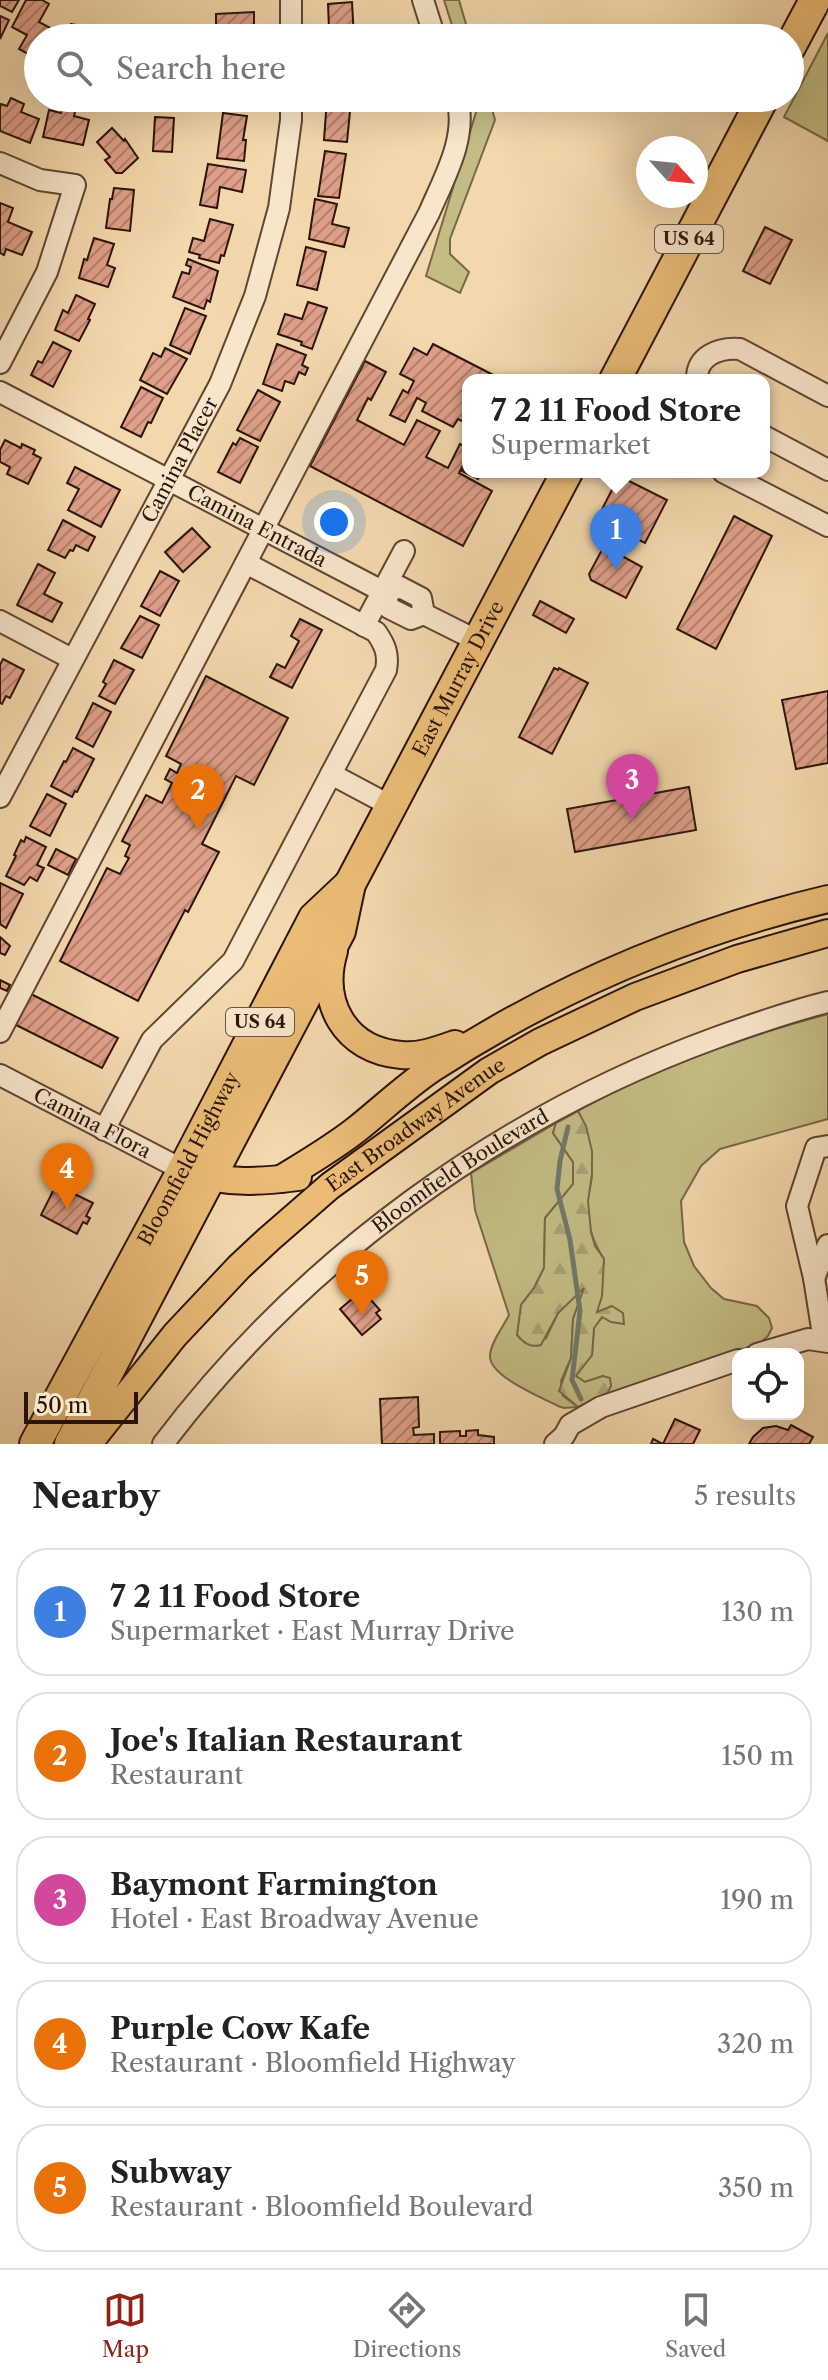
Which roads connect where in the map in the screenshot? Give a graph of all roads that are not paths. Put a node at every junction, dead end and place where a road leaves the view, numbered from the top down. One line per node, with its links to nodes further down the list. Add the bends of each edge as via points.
1 (291, 0): 4 (street)
2 (423, 0): 5 (street)
3 (815, 0): 6 (highway)
4 (291, 24)
5 (431, 24)
6 (802, 24)
7 (291, 112): 18 (street, Camina Placer, via 279,208 255,296 220,384)
8 (459, 112): 22 (street, via 448,170 429,213)
9 (756, 112): 12 (highway, US 64)
10 (0, 163): 11 (street, via 40,180 75,185 47,272)
11 (0, 363)
12 (618, 374)
13 (696, 374): 15 (street, via 713,352 740,349)
14 (0, 392): 18 (street, Camina Entrada)
15 (828, 396)
16 (770, 439): 17 (street)
17 (828, 470)
18 (168, 478): 22 (street, Camina Entrada); 29 (street, Camina Placer)
19 (564, 478): 28 (highway, East Murray Drive / US 64)
20 (735, 478): 21 (street)
21 (828, 526)
22 (264, 529): 24 (street); 25 (street, Camina Entrada)
23 (404, 551): 25 (street)
24 (246, 563): 27 (street); 38 (street)
25 (384, 592): 27 (street); 28 (street, Camina Entrada, via 389,608 411,619 424,614)
26 (0, 621): 29 (street)
27 (364, 626): 30 (street, via 376,632 389,657)
28 (478, 641): 32 (highway, East Murray Drive / US 64)
29 (72, 659): 31 (street, Camina Placer)
30 (331, 774): 32 (street); 42 (street, via 233,961 152,1040)
31 (0, 797)
32 (391, 806): 33 (highway, East Murray Drive / US 64)
33 (350, 884): 35 (highway, Bloomfield Highway / US 64); 44 (highway, Bloomfield Highway / US 64, via 314,918)
34 (828, 899): 39 (main road, East Broadway Avenue, via 678,944)
35 (340, 931): 39 (main road, via 329,969 331,1002 345,1027 363,1043 384,1052 415,1055); 44 (highway, Bloomfield Highway / US 64)
36 (828, 933): 40 (main road, East Broadway Avenue, via 751,954 635,997)
37 (828, 1002): 54 (street, Bloomfield Boulevard, via 744,1027 620,1076 452,1173 301,1292 233,1360)
38 (0, 1032)
39 (489, 1032): 45 (main road, East Broadway Avenue, via 429,1071 331,1149)
40 (489, 1071): 45 (main road, via 335,1166); 53 (main road, East Broadway Avenue, via 330,1186 269,1239 175,1335)
41 (0, 1075): 42 (street, Camina Flora)
42 (104, 1130): 44 (street, Camina Flora)
43 (828, 1146): 47 (street, via 816,1148 797,1206)
44 (196, 1174): 45 (main road, East Broadway Avenue, via 225,1181); 51 (highway, Bloomfield Highway / US 64); 52 (highway, Bloomfield Highway / US 64)
45 (281, 1179)
46 (828, 1245): 47 (street)
47 (814, 1278): 48 (street)
48 (820, 1341): 49 (street)
49 (786, 1348)
50 (732, 1362): 55 (street, via 601,1407 570,1425)
51 (35, 1444)
52 (70, 1444)
53 (88, 1444)
54 (163, 1444)
55 (555, 1444)

